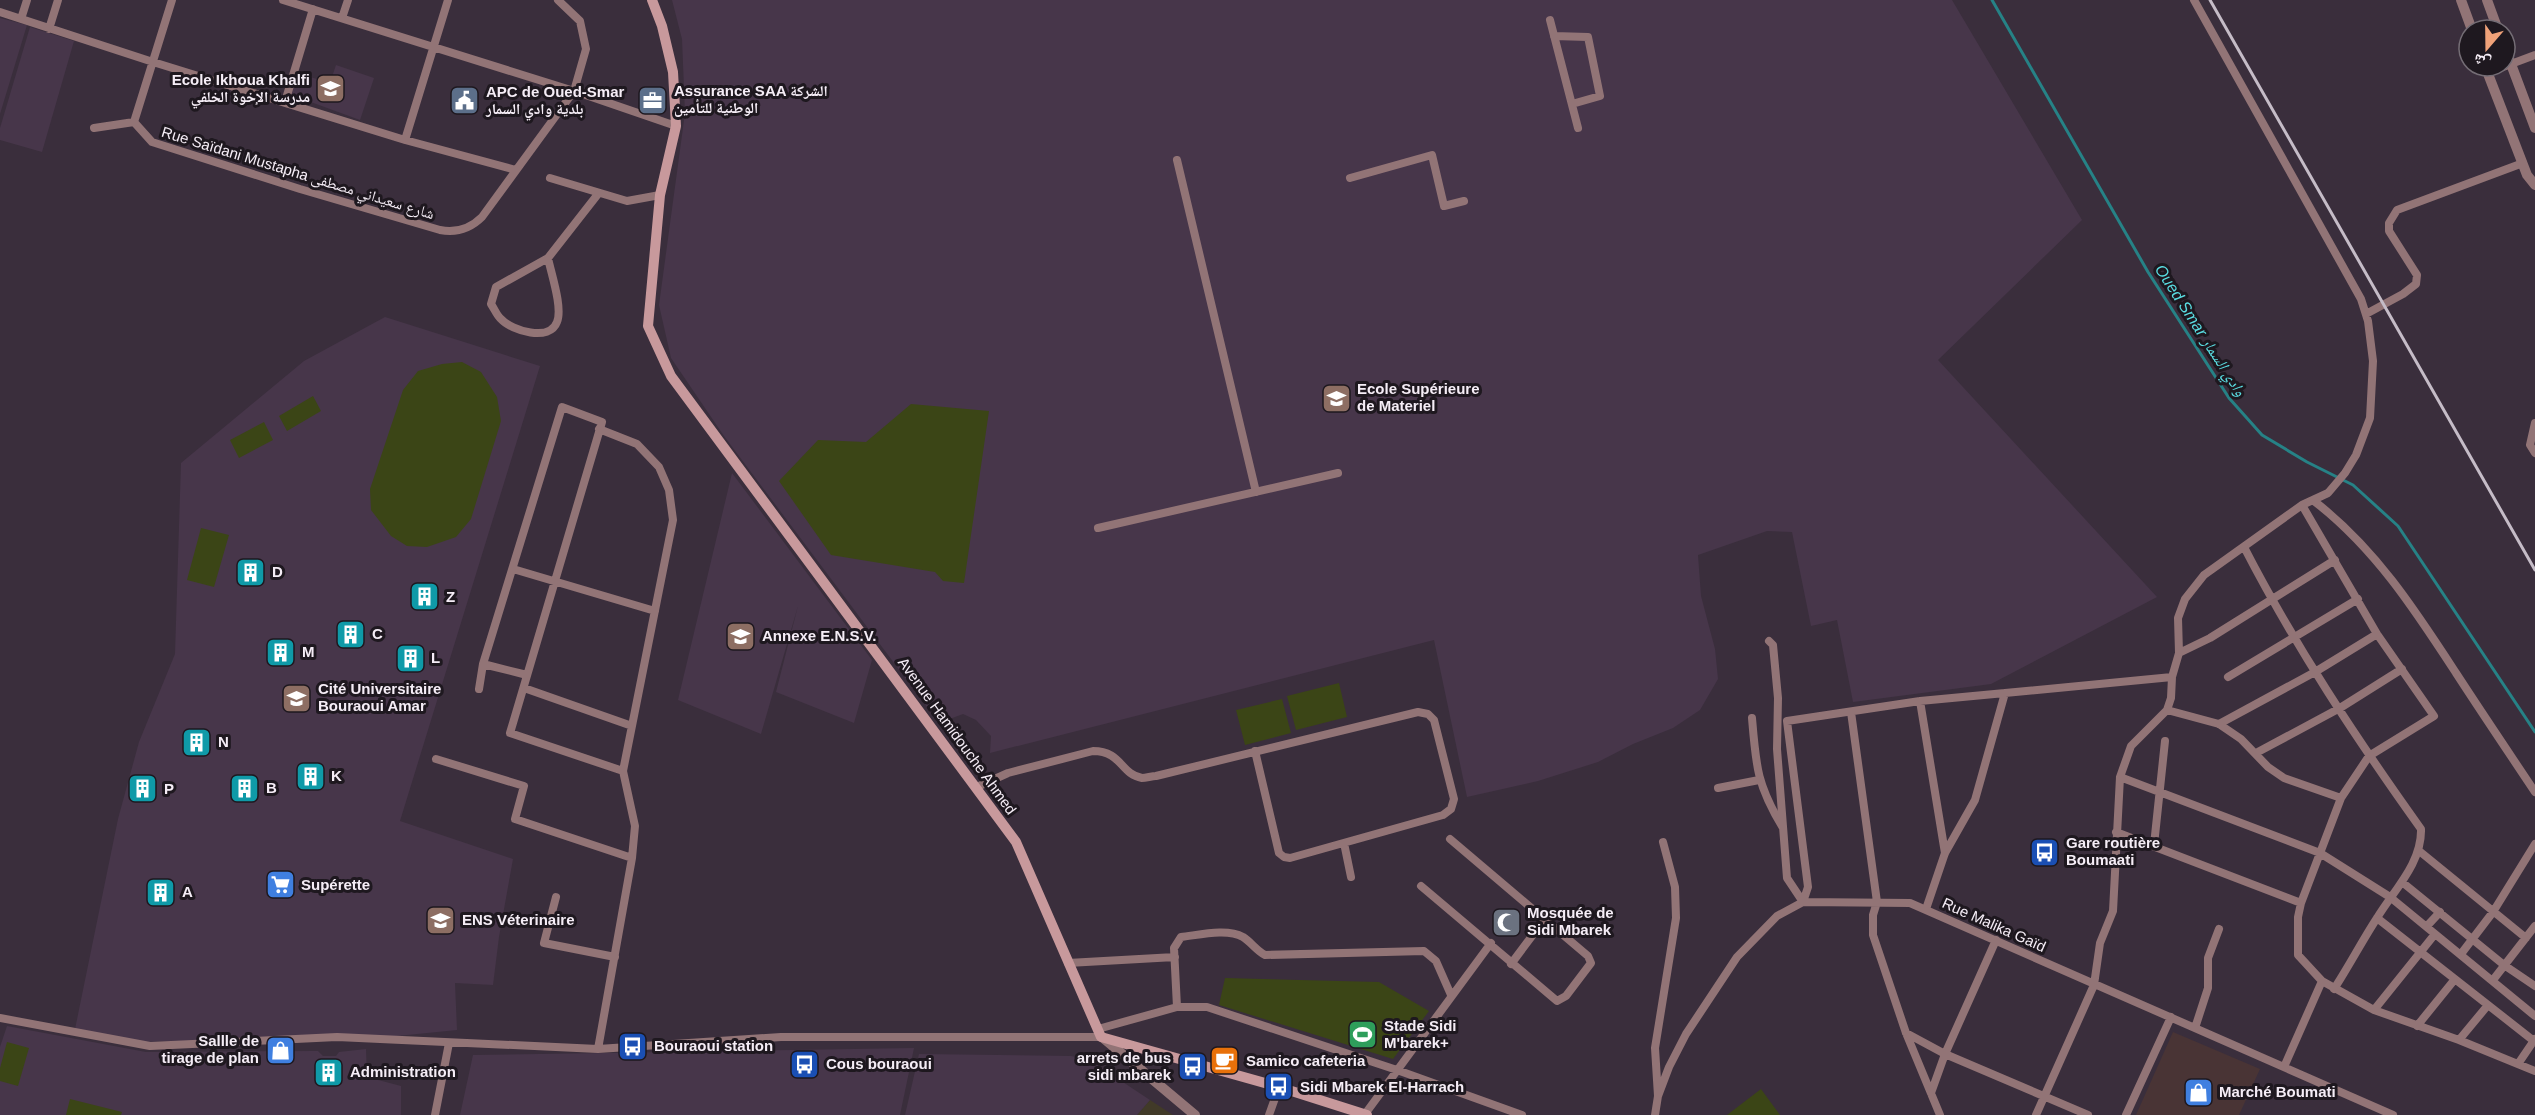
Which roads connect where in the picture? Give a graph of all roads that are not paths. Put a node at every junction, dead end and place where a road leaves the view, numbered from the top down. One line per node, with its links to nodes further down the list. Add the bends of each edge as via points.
1 (27, 0): 17 (street)
2 (58, 0): 19 (street)
3 (172, 0): 23 (street)
4 (284, 0): 12 (street)
5 (348, 0): 14 (street)
6 (448, 0): 21 (street)
7 (558, 0): 27 (street, via 580,21 586,49)
8 (652, 0): 31 (main road, Avenue Hamidouche Ahmed, via 673,72)
9 (2194, 0): 46 (street, via 2352,282)
10 (2461, 0): 15 (street)
11 (2487, 0): 16 (street)
12 (313, 9): 14 (street); 28 (street)
13 (0, 12): 17 (street)
14 (342, 18): 21 (street)
15 (2468, 18)
16 (2494, 18)
17 (21, 19): 19 (street)
18 (1550, 20): 20 (street)
19 (50, 29): 23 (street)
20 (1554, 36): 29 (street); 29 (street, via 1588,37 1600,96)
21 (434, 47): 27 (street); 35 (street)
22 (2535, 55): 24 (street)
23 (153, 62): 28 (street); 30 (street)
24 (2517, 62)
25 (2490, 78): 37 (street)
26 (2516, 78): 34 (street)
27 (574, 91): 31 (street); 38 (street, Rue Saïdani Mustapha شارع سعيداني مصطفى)
28 (285, 102): 35 (street)
29 (1572, 104): 33 (street)
30 (134, 122): 32 (street); 38 (street, Rue Saïdani Mustapha شارع سعيداني مصطفى, via 152,142 451,232 471,226 482,217)
31 (676, 126): 43 (main road, Avenue Hamidouche Ahmed)
32 (94, 128)
33 (1578, 128)
34 (2535, 128)
35 (405, 140): 38 (street)
36 (1176, 160): 51 (street)
37 (2523, 163): 41 (street); 46 (street, via 2397,210 2389,231 2417,275 2416,284)
38 (516, 170)
39 (550, 178): 42 (street)
40 (1350, 178): 44 (street, via 1432,155 1444,206)
41 (2535, 185)
42 (598, 194): 43 (street, via 627,201); 45 (street)
43 (660, 195): 90 (main road, Avenue Hamidouche Ahmed, via 648,326 671,376)
44 (1464, 201)
45 (548, 258): 45 (street, via 496,287 491,304 501,320 525,331 551,332 558,321)
46 (2366, 314): 52 (street, via 2373,361 2370,418 2345,473 2328,493)
47 (2535, 423): 49 (street, via 2530,445)
48 (599, 429): 57 (street, via 602,422 562,407); 58 (street); 61 (street, via 637,444 659,467 669,490 673,520)
49 (2535, 453)
50 (1338, 473): 51 (street)
51 (1256, 492): 54 (street)
52 (2314, 501): 53 (street); 93 (street, via 2381,564)
53 (2302, 505): 55 (street); 56 (street)
54 (1098, 528)
55 (2244, 547): 60 (street); 65 (street, via 2204,575 2185,599 2178,618)
56 (2335, 560): 59 (street); 60 (street)
57 (513, 569): 58 (street); 66 (street)
58 (555, 580): 61 (street); 69 (street)
59 (2358, 599): 62 (street); 63 (street)
60 (2271, 600): 63 (street); 65 (street)
61 (655, 611): 81 (street)
62 (2377, 634): 67 (street); 68 (street)
63 (2293, 638): 68 (street); 71 (street)
64 (1769, 641): 95 (street, via 1773,645 1778,698 1777,749)
65 (2179, 653): 70 (street)
66 (483, 664): 69 (street); 73 (street)
67 (2402, 669): 76 (street); 85 (street, via 2434,716)
68 (2315, 672): 76 (street); 80 (street)
69 (526, 675): 72 (street)
70 (2172, 677): 74 (street); 77 (street, via 2172,698)
71 (2228, 677)
72 (524, 688): 81 (street); 87 (street, via 510,733)
73 (479, 689)
74 (2006, 693): 75 (street); 103 (street, via 1975,801)
75 (1920, 701): 78 (street); 103 (street)
76 (2340, 708): 84 (street); 85 (street)
77 (2167, 710): 80 (street); 88 (street, via 2131,746)
78 (1851, 712): 111 (street, via 1787,722 1808,887); 112 (street)
79 (1752, 718): 89 (street)
80 (2219, 724): 84 (street)
81 (632, 726): 87 (street)
82 (2165, 741): 92 (street)
83 (1255, 751): 90 (street, via 1142,778 1126,770 1115,756 1093,751 1008,773); 99 (street, via 1279,853 1290,858); 99 (street, via 1418,712 1434,720 1454,799 1451,809 1421,822)
84 (2256, 753): 94 (street, via 2284,778)
85 (2369, 756): 94 (street); 102 (street, via 2421,829)
86 (436, 759): 105 (street, via 524,786 515,819)
87 (623, 771): 105 (street, via 635,826)
88 (2121, 777): 92 (street); 96 (street)
89 (1759, 780): 91 (street); 95 (street)
90 (977, 787): 131 (main road, Avenue Hamidouche Ahmed, via 1016,842)
91 (1718, 788)
92 (2159, 791): 101 (street); 104 (street)
93 (2535, 792)
94 (2341, 798): 104 (street)
95 (1784, 830): 111 (street, via 1787,878)
96 (2116, 832): 101 (street); 137 (street, via 2113,911 2100,943)
97 (1450, 839): 118 (street)
98 (1663, 842): 163 (street, via 1675,887 1676,918 1655,1048)
99 (1344, 843): 106 (street)
100 (2535, 844): 116 (street)
101 (2154, 845): 113 (street)
102 (2418, 850): 107 (street); 116 (street)
103 (1945, 853): 114 (street)
104 (2320, 853): 110 (street); 113 (street)
105 (632, 858): 129 (street)
106 (1351, 877)
107 (2402, 882): 110 (street); 115 (street)
108 (1421, 886): 126 (street)
109 (556, 897): 129 (street, via 544,943)
110 (2390, 897): 117 (street); 119 (street)
111 (1803, 902): 112 (street, Rue Malika Gaïd); 163 (street, Rue Malika Gaïd, via 1777,916 1737,957 1686,1034)
112 (1877, 902): 114 (street, Rue Malika Gaïd, via 1910,903); 150 (street, via 1873,935)
113 (2301, 903): 136 (street, via 2298,955)
114 (1926, 909): 125 (street, Rue Malika Gaïd)
115 (2440, 912): 119 (street); 124 (street)
116 (2493, 912): 123 (street); 124 (street)
117 (2377, 918): 127 (street); 139 (street)
118 (1544, 920): 132 (street); 132 (street, via 1588,956 1591,963 1566,996 1557,1001)
119 (2427, 926): 122 (street)
120 (2535, 926): 123 (street)
121 (2219, 929): 148 (street, via 2208,958 2208,988)
122 (2435, 934): 127 (street); 128 (street)
123 (2526, 938): 133 (street)
124 (2472, 939): 128 (street); 133 (street)
125 (1996, 940): 137 (street, Rue Malika Gaïd); 155 (street)
126 (1491, 943): 132 (street); 140 (street)
127 (2419, 952): 134 (street); 143 (street)
128 (2461, 954): 135 (street)
129 (615, 957): 154 (street)
130 (1175, 957): 131 (street); 140 (street, via 1174,948 1181,937 1233,933 1265,955 1424,951 1436,961); 142 (street)
131 (1068, 963): 149 (main road, Avenue Hamidouche Ahmed)
132 (1511, 964)
133 (2505, 965): 135 (street); 138 (street)
134 (2455, 979): 141 (street); 147 (street)
135 (2493, 980): 144 (street)
136 (2322, 981): 139 (street); 157 (street)
137 (2094, 985): 145 (street, Rue Malika Gaïd); 162 (street)
138 (2535, 986)
139 (2334, 989): 143 (street)
140 (1451, 995): 158 (street)
141 (2488, 1005): 151 (street); 152 (street)
142 (1177, 1007): 149 (street); 158 (street, via 1207,1007)
143 (2374, 1010): 147 (street)
144 (2535, 1016)
145 (2171, 1017): 148 (street, Rue Malika Gaïd); 173 (street)
146 (0, 1018): 153 (street, via 150,1046 337,1037)
147 (2417, 1026): 151 (street)
148 (2195, 1028): 157 (street, Rue Malika Gaïd)
149 (1100, 1033): 154 (street, via 782,1037); 160 (main road); 165 (street)
150 (1906, 1033): 155 (street); 161 (street)
151 (2459, 1040): 156 (street)
152 (2534, 1040): 156 (street)
153 (449, 1043): 154 (street); 164 (street)
154 (598, 1049)
155 (1945, 1054): 161 (street); 162 (street)
156 (2518, 1064): 159 (street)
157 (2284, 1067): 174 (street, Rue Malika Gaïd)
158 (1397, 1070): 167 (street); 168 (street)
159 (2535, 1071)
160 (1279, 1087): 166 (street); 167 (main road)
161 (1931, 1093): 170 (street)
162 (2044, 1095): 171 (street); 172 (street)
163 (1658, 1096): 169 (street)
164 (435, 1115)
165 (1195, 1115)
166 (1269, 1115)
167 (1366, 1115)
168 (1522, 1115)
169 (1655, 1115)
170 (1940, 1115)
171 (2036, 1115)
172 (2088, 1115)
173 (2126, 1115)
174 (2393, 1115)

